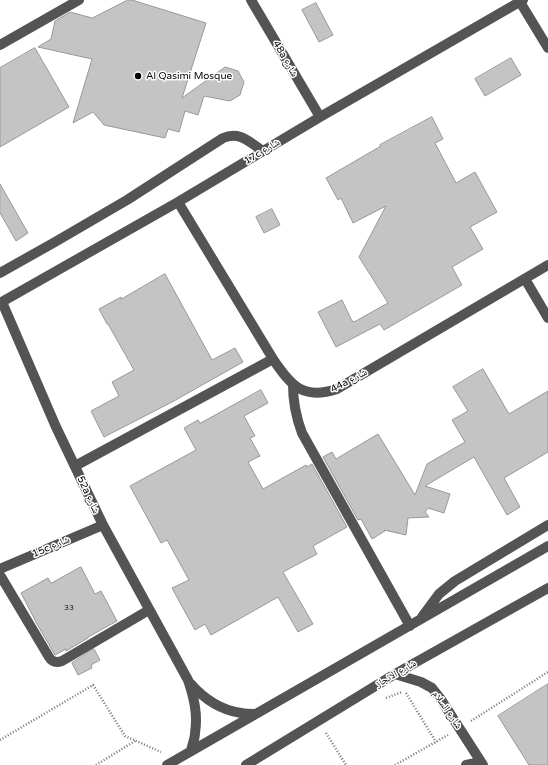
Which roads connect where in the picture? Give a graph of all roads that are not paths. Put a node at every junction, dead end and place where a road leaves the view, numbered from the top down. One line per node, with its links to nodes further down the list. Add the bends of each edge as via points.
1 (79, 0): 4 (street)
2 (251, 0): 6 (street, 48a شارع)
3 (521, 1): 5 (street); 6 (street, 17c شارع)
4 (0, 46)
5 (548, 48)
6 (320, 117): 7 (street, 17c شارع)
7 (263, 152): 8 (street, 17c شارع); 10 (street, via 241,137 235,135 223,138 127,200)
8 (178, 202): 12 (street, 17c شارع); 14 (street, 44a شارع)
9 (548, 265): 11 (street, 44a شارع)
10 (0, 273)
11 (525, 280): 13 (street); 15 (street, 44a شارع, via 337,389 326,393 314,393 303,391)
12 (1, 303): 16 (street, 52a شارع)
13 (548, 318)
14 (273, 359): 15 (street, 44a شارع); 16 (street)
15 (293, 385): 25 (street, via 294,410 302,433)
16 (74, 466): 17 (street, 52a شارع)
17 (102, 525): 20 (street, 15c شارع); 23 (street, 52a شارع)
18 (548, 525): 24 (street, via 455,581 439,594)
19 (548, 546): 24 (street)
20 (0, 569)
21 (0, 574): 23 (street, via 54,662 62,661)
22 (548, 588): 26 (street, شارع الانجاز)
23 (149, 610): 27 (street, 52a شارع)
24 (419, 621): 25 (street)
25 (410, 626): 28 (street)
26 (395, 674): 30 (street, شارع السلام, via 432,688); 32 (street, شارع الانجاز)
27 (188, 680): 28 (street, 52a شارع, via 198,692 225,709); 29 (street, 52a شارع, via 194,697 196,716)
28 (256, 714): 29 (street)
29 (191, 751): 31 (street)
30 (482, 763): 33 (street)
31 (167, 765)
32 (246, 765)
33 (466, 765)

